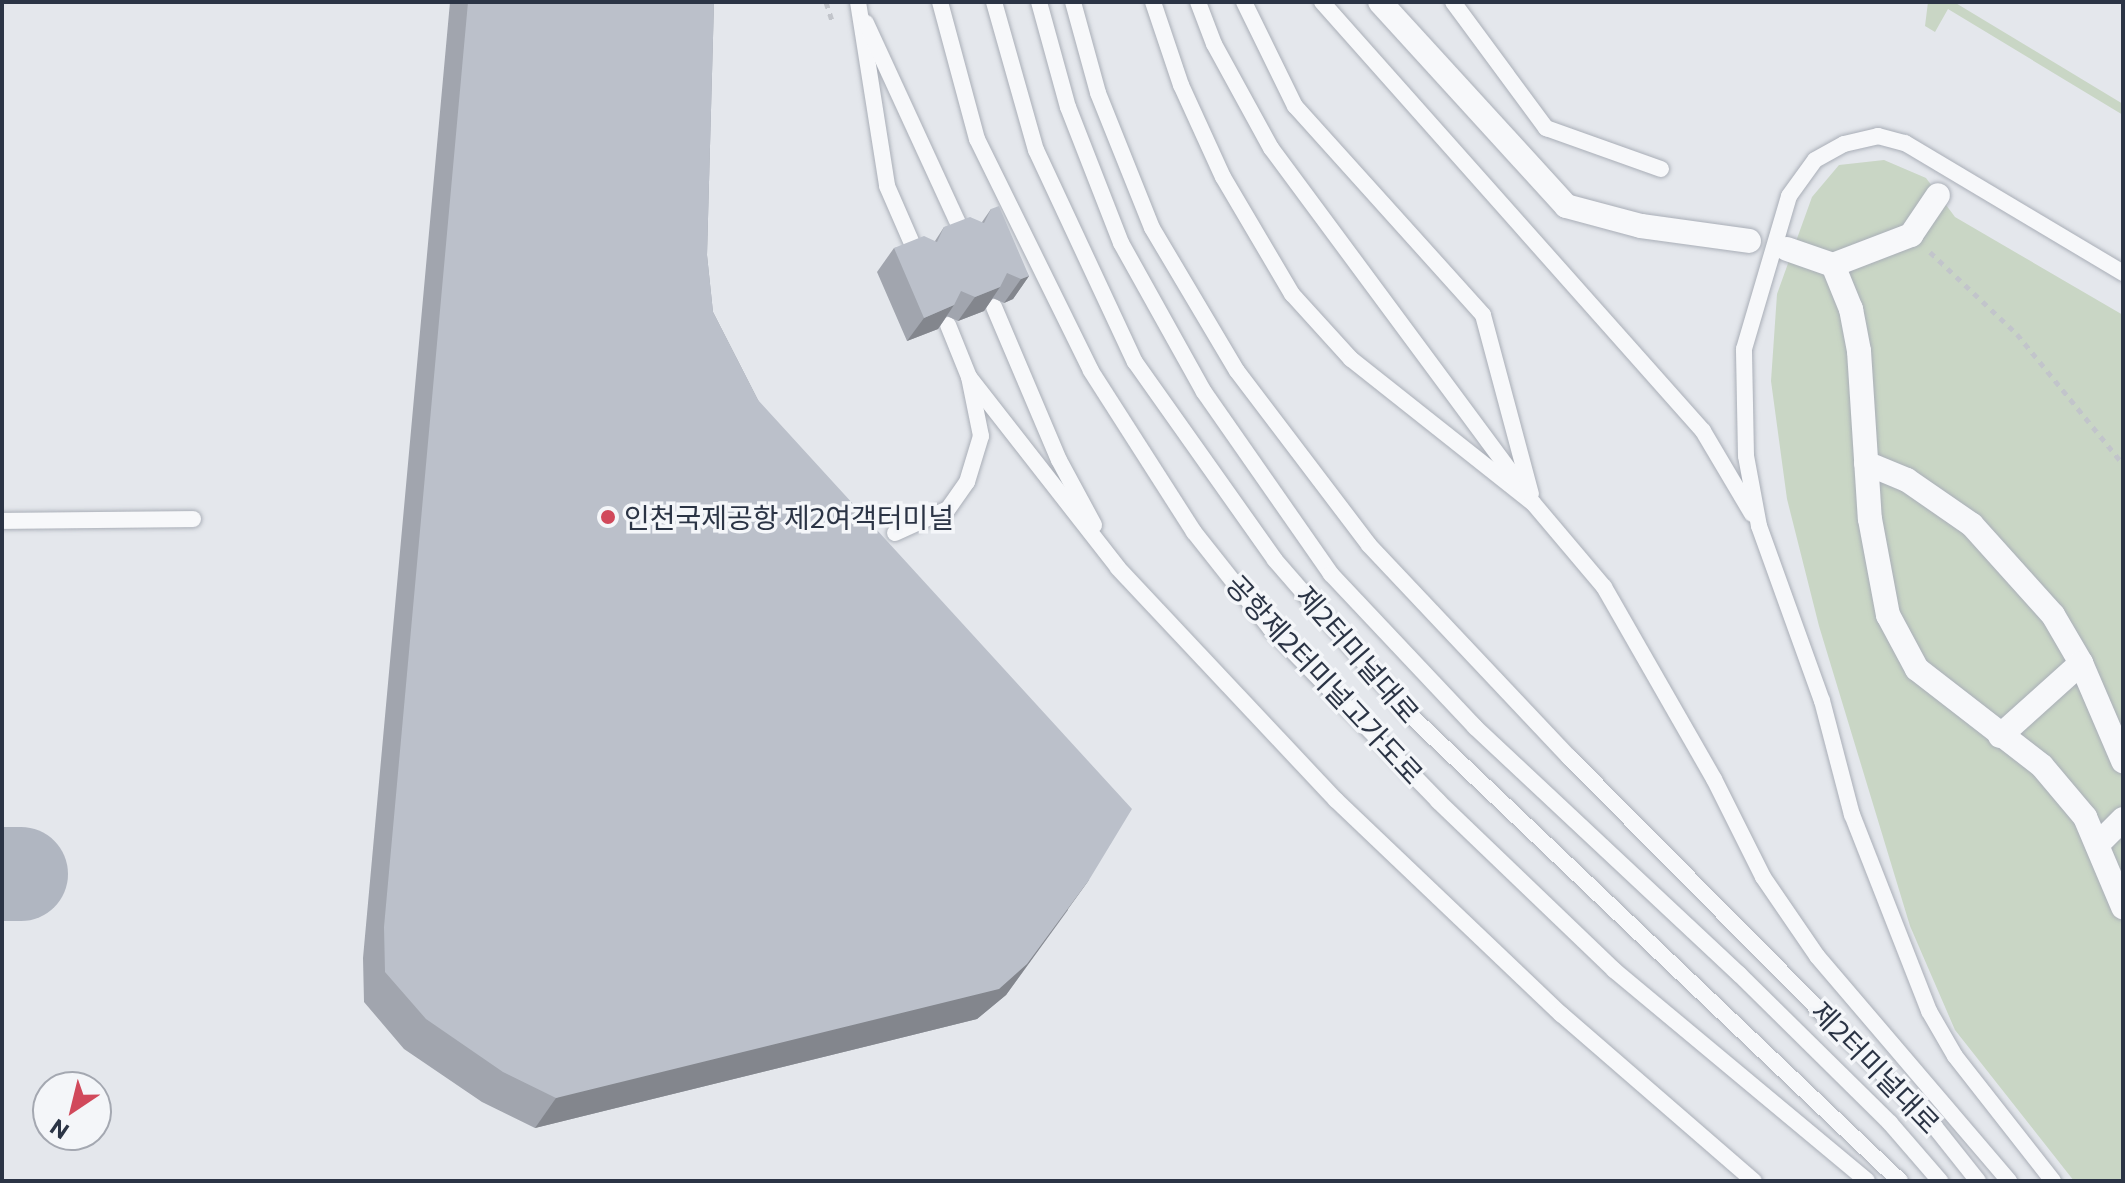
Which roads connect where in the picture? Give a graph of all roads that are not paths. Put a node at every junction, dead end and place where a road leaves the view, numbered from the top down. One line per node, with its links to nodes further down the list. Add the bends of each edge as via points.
1 (940, 2): 37 (lane, 공항제2터미널고가도로, via 977,139 1091,371 1194,532 1271,629 1438,801 1614,970)
2 (994, 2): 38 (lane, 제2터미널대로, via 1036,150 1135,362 1275,560 1429,734)
3 (1039, 2): 39 (lane, via 1068,107 1121,243 1204,392 1331,574 1475,727 1739,974 1890,1123)
4 (1073, 2): 40 (lane, 제2터미널대로, via 1098,93 1152,228 1237,371 1369,545 1569,757 1913,1104)
5 (1153, 2): 24 (lane, via 1181,85 1223,177 1292,294 1351,359)
6 (1198, 2): 24 (lane, via 1214,44 1271,148)
7 (1244, 2): 24 (lane, via 1295,106 1483,315)
8 (1322, 2): 27 (lane, via 1703,431)
9 (1380, 2): 15 (street, via 1566,206 1641,226)
10 (1453, 2): 12 (lane, via 1546,128)
11 (859, 6): 14 (lane); 17 (lane, via 887,186)
12 (1661, 169)
13 (1938, 195): 18 (street, via 1911,235)
14 (964, 236)
15 (1749, 241)
16 (1787, 249): 18 (street)
17 (917, 255)
18 (1833, 265): 23 (street, via 1851,309 1859,351)
19 (2123, 273): 27 (lane, via 1905,143 1878,136 1844,144 1815,160 1789,196 1744,349 1746,456)
20 (994, 307): 29 (lane, via 1059,460)
21 (948, 325): 22 (lane)
22 (969, 377): 28 (lane, via 981,436 967,482 948,509); 29 (lane)
23 (1866, 463): 30 (street, via 1907,480 1972,525 2053,615); 31 (street, via 1877,571 1888,615 1917,669)
24 (1533, 503): 41 (lane, via 1604,587 1700,752 1763,877 1817,956)
25 (193, 519): 26 (lane)
26 (2, 521)
27 (1759, 526): 42 (lane, via 1822,701 1852,815 1929,1011 1955,1056)
28 (895, 533)
29 (1118, 568): 36 (lane, via 1425,889)
30 (2081, 663): 31 (street); 32 (street)
31 (2000, 736): 34 (street, via 2042,766)
32 (2123, 761)
33 (2123, 819): 34 (street)
34 (2099, 843): 35 (street)
35 (2123, 907)
36 (1754, 1181)
37 (1867, 1181)
38 (1900, 1181)
39 (1940, 1181)
40 (1978, 1181)
41 (2009, 1181)
42 (2053, 1181)

